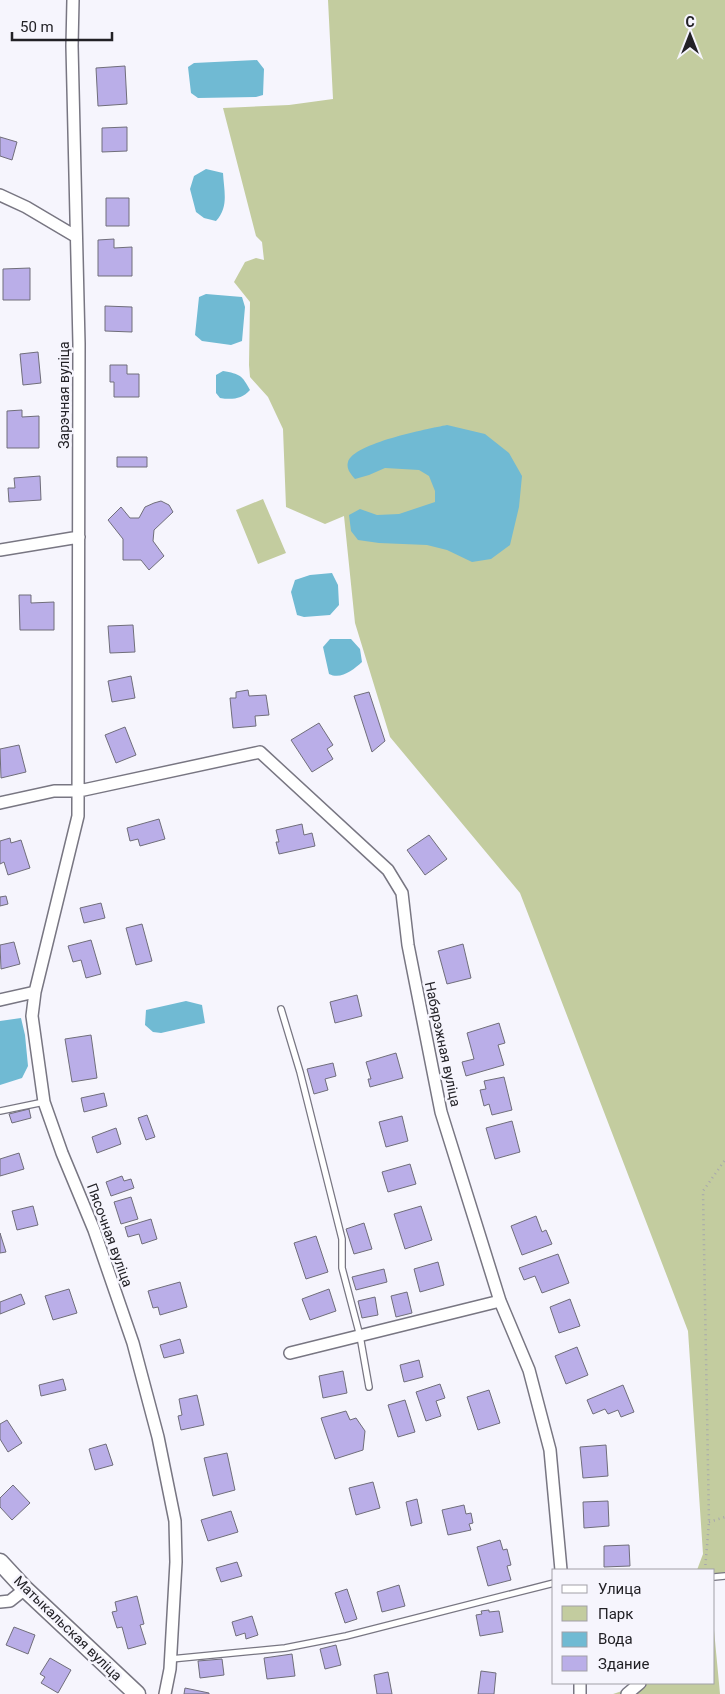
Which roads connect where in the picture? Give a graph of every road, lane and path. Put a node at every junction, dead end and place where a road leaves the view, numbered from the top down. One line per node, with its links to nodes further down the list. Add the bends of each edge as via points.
1 (73, 0): 3 (street, Зарэчная вуліца)
2 (0, 195): 3 (street)
3 (75, 236): 4 (street, Зарэчная вуліца, via 79,344)
4 (79, 537): 5 (street); 6 (street, Зарэчная вуліца)
5 (0, 550)
6 (78, 791): 7 (street, via 54,791); 8 (street, Пясочная вуліца, via 78,816); 14 (street, Набярэжная вуліца, via 260,752 388,870 402,893 408,945 441,1112)
7 (0, 803)
8 (36, 992): 9 (street); 11 (street, Пясочная вуліца, via 32,1016)
9 (0, 1000)
10 (281, 1009): 15 (lane, via 342,1240 342,1268)
11 (44, 1102): 12 (lane); 26 (street, Пясочная вуліца, via 94,1230 133,1343 158,1436 175,1521)
12 (0, 1111)
13 (725, 1160): 19 (path, via 703,1191)
14 (500, 1302): 15 (street); 21 (street, Набярэжная вуліца, via 529,1370 550,1450)
15 (360, 1336): 16 (street); 17 (lane)
16 (290, 1353)
17 (369, 1386)
18 (725, 1516): 19 (path)
19 (709, 1522): 22 (path)
20 (0, 1562): 24 (main road, Матыкальская вуліца)
21 (561, 1569)
22 (705, 1569)
23 (552, 1584): 26 (lane, via 346,1636 285,1648)
24 (26, 1589): 25 (street, via 10,1601); 28 (main road, Матыкальская вуліца)
25 (0, 1602)
26 (171, 1658): 29 (street, Пясочная вуліца)
27 (639, 1684): 30 (street)
28 (137, 1694)
29 (165, 1694)
30 (627, 1694)

